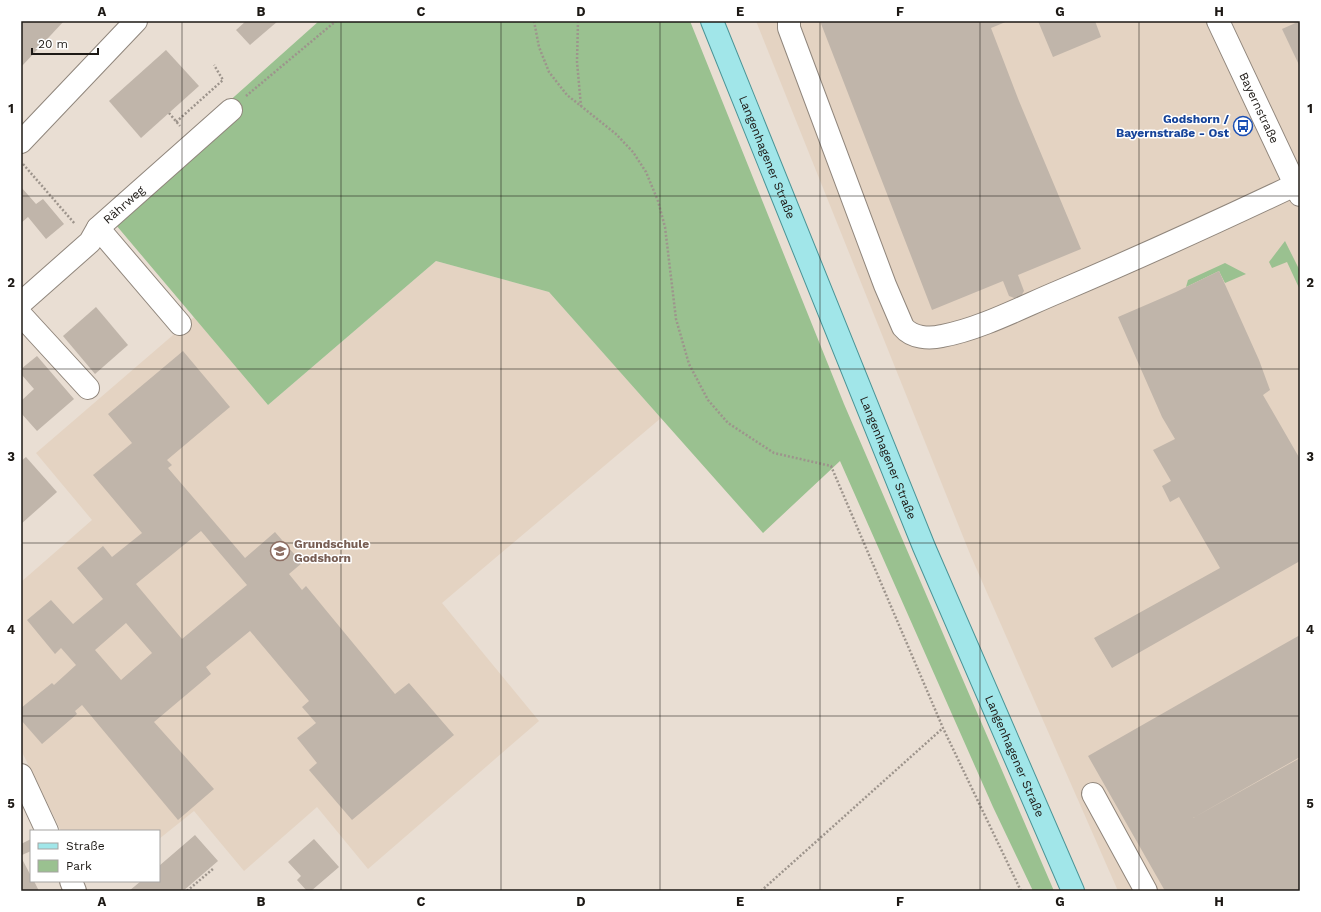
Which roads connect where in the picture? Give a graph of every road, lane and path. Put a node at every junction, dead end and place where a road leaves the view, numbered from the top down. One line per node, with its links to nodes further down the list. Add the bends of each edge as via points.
1 (136, 21): 12 (street)
2 (336, 21): 10 (path)
3 (534, 21): 9 (path, via 539,47 549,72 567,95)
4 (578, 21): 9 (path, via 577,62)
5 (712, 21): 28 (main road, Langenhagener Straße, via 924,546)
6 (789, 21): 14 (street, via 789,28 885,285 903,327 908,333 917,336 942,336 987,322)
7 (1221, 22): 14 (street, Bayernstraße)
8 (214, 65): 11 (path, via 223,80)
9 (581, 106): 20 (path, via 616,134 633,152 646,172 665,227 676,319 689,364 708,400 728,423 774,453 831,466)
10 (230, 110): 15 (street, Rährweg)
11 (176, 122)
12 (21, 142)
13 (21, 161): 15 (path)
14 (1298, 190)
15 (94, 235): 16 (street, Rährweg); 18 (street)
16 (21, 303)
17 (21, 314): 19 (street)
18 (180, 324)
19 (88, 388)
20 (943, 728): 26 (path); 27 (path)
21 (21, 775): 23 (street)
22 (1094, 794): 29 (street)
23 (47, 830)
24 (214, 868): 25 (path)
25 (187, 891)
26 (761, 891)
27 (1021, 891)
28 (1073, 891)
29 (1146, 891)

